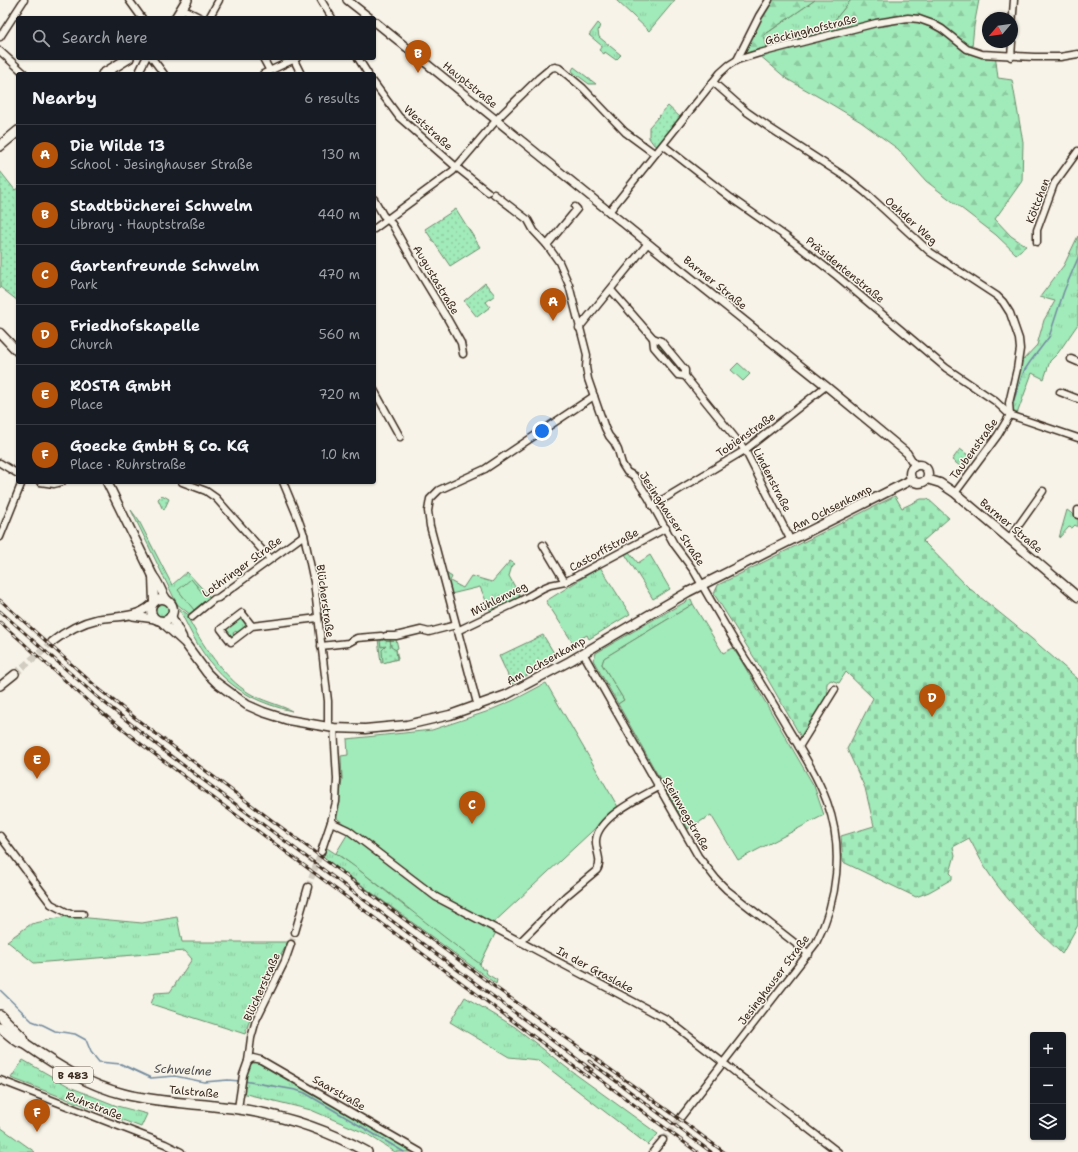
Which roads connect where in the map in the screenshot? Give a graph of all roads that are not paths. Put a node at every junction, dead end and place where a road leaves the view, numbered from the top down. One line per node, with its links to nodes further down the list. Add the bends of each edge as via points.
1 (24, 0): 18 (street)
2 (129, 0): 11 (street)
3 (187, 0): 9 (main road)
4 (218, 0): 14 (street)
5 (321, 0): 15 (street)
6 (347, 0): 16 (street)
7 (769, 0): 30 (street)
8 (1014, 0): 10 (street)
9 (182, 8): 12 (main road); 13 (street)
10 (1013, 12)
11 (141, 16)
12 (177, 16)
13 (197, 16)
14 (210, 16)
15 (331, 16)
16 (367, 16)
17 (376, 23): 40 (street, Hauptstraße)
18 (0, 37)
19 (1012, 48): 22 (street)
20 (0, 51): 32 (street)
21 (1078, 54): 22 (street, Göckinghofstraße, via 1060,57)
22 (1011, 57): 30 (street, Göckinghofstraße, via 974,52 942,29 919,19 908,18 870,25)
23 (125, 60): 33 (main road)
24 (145, 60): 34 (street)
25 (154, 60): 35 (street)
26 (264, 60): 31 (street)
27 (293, 60): 31 (street)
28 (295, 60): 36 (street)
29 (359, 60): 37 (street)
30 (737, 60): 38 (street, Göckinghofstraße)
31 (270, 71)
32 (23, 72)
33 (106, 72)
34 (139, 72)
35 (162, 72)
36 (300, 72)
37 (367, 72)
38 (713, 82): 42 (street, Göckinghofstraße); 67 (street, Oehder Weg, via 747,112 847,178 930,252 1003,302 1016,328 1020,349 1018,369 1009,403)
39 (376, 86): 46 (street, Weststraße, via 399,118)
40 (496, 120): 45 (street, via 539,78 555,67 583,88 625,132); 46 (street); 49 (street, Barmer Straße)
41 (16, 133): 43 (main road)
42 (663, 145): 45 (street, Göckinghofstraße); 67 (street, Präsidentenstraße, via 731,198 778,230 946,368 995,401)
43 (0, 146)
44 (1078, 151): 52 (street, Köttchen, via 1054,184 1037,230)
45 (655, 154): 49 (street, Göckinghofstraße)
46 (455, 166): 50 (street, via 453,171); 54 (street, Jesinghauser Straße, via 528,220)
47 (376, 203): 50 (street, Augustastraße)
48 (575, 207): 54 (street, via 578,209)
49 (609, 212): 53 (street, Barmer Straße)
50 (387, 219): 51 (street); 59 (street, Augustastraße, via 447,318)
51 (376, 227)
52 (1037, 242)
53 (648, 243): 55 (street); 62 (street, Barmer Straße)
54 (547, 245): 56 (street, Jesinghauser Straße, via 559,262 569,285)
55 (611, 290): 56 (street); 70 (street, Lindenstraße, via 653,338 654,347 678,375 685,376)
56 (579, 328): 65 (street, Jesinghauser Straße)
57 (0, 333): 58 (main road)
58 (16, 350)
59 (464, 354)
60 (1071, 359): 61 (street)
61 (1078, 362)
62 (826, 386): 70 (street, Tobienstraße); 72 (street, Barmer Straße, via 907,453)
63 (1060, 392): 66 (street)
64 (376, 394): 68 (street)
65 (594, 396): 82 (street, Jesinghauser Straße, via 602,422 618,450 622,464 627,472 634,476); 105 (street, via 486,469 439,490 430,499 428,511)
66 (1078, 398)
67 (1010, 415): 69 (street, Taubenstraße); 81 (street, Taubenstraße)
68 (400, 437)
69 (1078, 438)
70 (745, 450): 82 (street, Tobienstraße); 89 (street, Lindenstraße)
71 (0, 463): 73 (street)
72 (915, 466): 74 (main road, via 926,469); 75 (main road, via 911,470)
73 (16, 473)
74 (927, 479): 75 (main road, via 919,483); 81 (main road, Barmer Straße)
75 (911, 480): 89 (main road, Am Ochsenkamp)
76 (21, 484): 87 (street)
77 (108, 484): 92 (main road)
78 (187, 484): 91 (street, via 216,498)
79 (284, 484): 86 (street, Blücherstraße)
80 (1043, 491): 88 (street)
81 (955, 493): 88 (main road, Barmer Straße)
82 (652, 506): 85 (street, Jesinghauser Straße)
83 (1078, 510): 84 (street)
84 (1078, 515)
85 (666, 528): 93 (street, Castorffstraße); 95 (street, Jesinghauser Straße)
86 (304, 535): 91 (street, Lothringer Straße); 102 (street, Blücherstraße, via 314,582)
87 (0, 537)
88 (1009, 539): 96 (main road, Barmer Straße)
89 (791, 541): 95 (main road, Am Ochsenkamp)
90 (543, 545): 93 (street)
91 (270, 558): 101 (street, Lothringer Straße)
92 (153, 576): 97 (main road); 98 (main road)
93 (565, 582): 94 (street, Castorffstraße)
94 (550, 585): 105 (street, Mühlenweg)
95 (701, 585): 109 (main road, Am Ochsenkamp); 115 (street, Jesinghauser Straße)
96 (1078, 597)
97 (167, 600): 98 (main road, via 160,599); 100 (main road, via 172,607)
98 (153, 604): 99 (street); 103 (main road, via 151,612)
99 (129, 616): 103 (street); 106 (street, via 87,622)
100 (171, 616): 103 (main road, via 167,620); 107 (main road, Am Ochsenkamp)
101 (192, 617)
102 (318, 618): 104 (street); 108 (street, Blücherstraße)
103 (158, 620): 107 (main road, Am Ochsenkamp)
104 (252, 626): 104 (street, via 242,613 221,629 230,642)
105 (457, 628): 108 (street, Mühlenweg, via 357,638 348,643); 113 (street)
106 (52, 642)
107 (185, 643): 114 (main road, Am Ochsenkamp, via 217,683 247,705 277,717)
108 (321, 646): 114 (street, Blücherstraße)
109 (583, 653): 113 (main road, Am Ochsenkamp, via 506,695); 116 (street, Steinwegstraße)
110 (15, 674): 111 (street)
111 (0, 686)
112 (835, 689): 115 (street)
113 (478, 706): 114 (main road, Am Ochsenkamp, via 450,716 407,725 365,729)
114 (331, 728): 117 (street, Blücherstraße, via 337,779)
115 (799, 747): 125 (street, Jesinghauser Straße, via 826,802 835,835 836,860 832,904 825,925)
116 (659, 787): 123 (street, via 628,804 599,829 596,844 600,865 597,870 570,892); 125 (street, Steinwegstraße, via 698,856 717,880)
117 (332, 822): 119 (street, Blücherstraße); 123 (street, In der Graslake, via 348,830 436,897)
118 (0, 836): 121 (street, via 51,904 70,914)
119 (321, 852)
120 (308, 887): 122 (street)
121 (83, 914)
122 (295, 932)
123 (520, 942): 130 (street, In der Graslake, via 668,1020)
124 (291, 944): 129 (street, Blücherstraße, via 256,1020)
125 (809, 954): 130 (street, Jesinghauser Straße)
126 (0, 1015): 128 (main road, Talstraße / B 483)
127 (0, 1027): 128 (main road, Talstraße / B 483)
128 (26, 1044): 132 (main road, Talstraße / B 483, via 64,1070 116,1092 160,1101)
129 (248, 1061): 132 (street, Blücherstraße); 137 (street, Saarstraße, via 253,1058 261,1060)
130 (723, 1063): 133 (street, Jesinghauser Straße); 139 (street, In der Graslake)
131 (0, 1080): 135 (street, Ruhrstraße)
132 (238, 1108): 136 (main road, Talstraße / B 483, via 313,1128)
133 (682, 1117)
134 (663, 1140): 138 (street)
135 (181, 1152)
136 (367, 1152)
137 (420, 1152)
138 (653, 1152)
139 (838, 1152)

